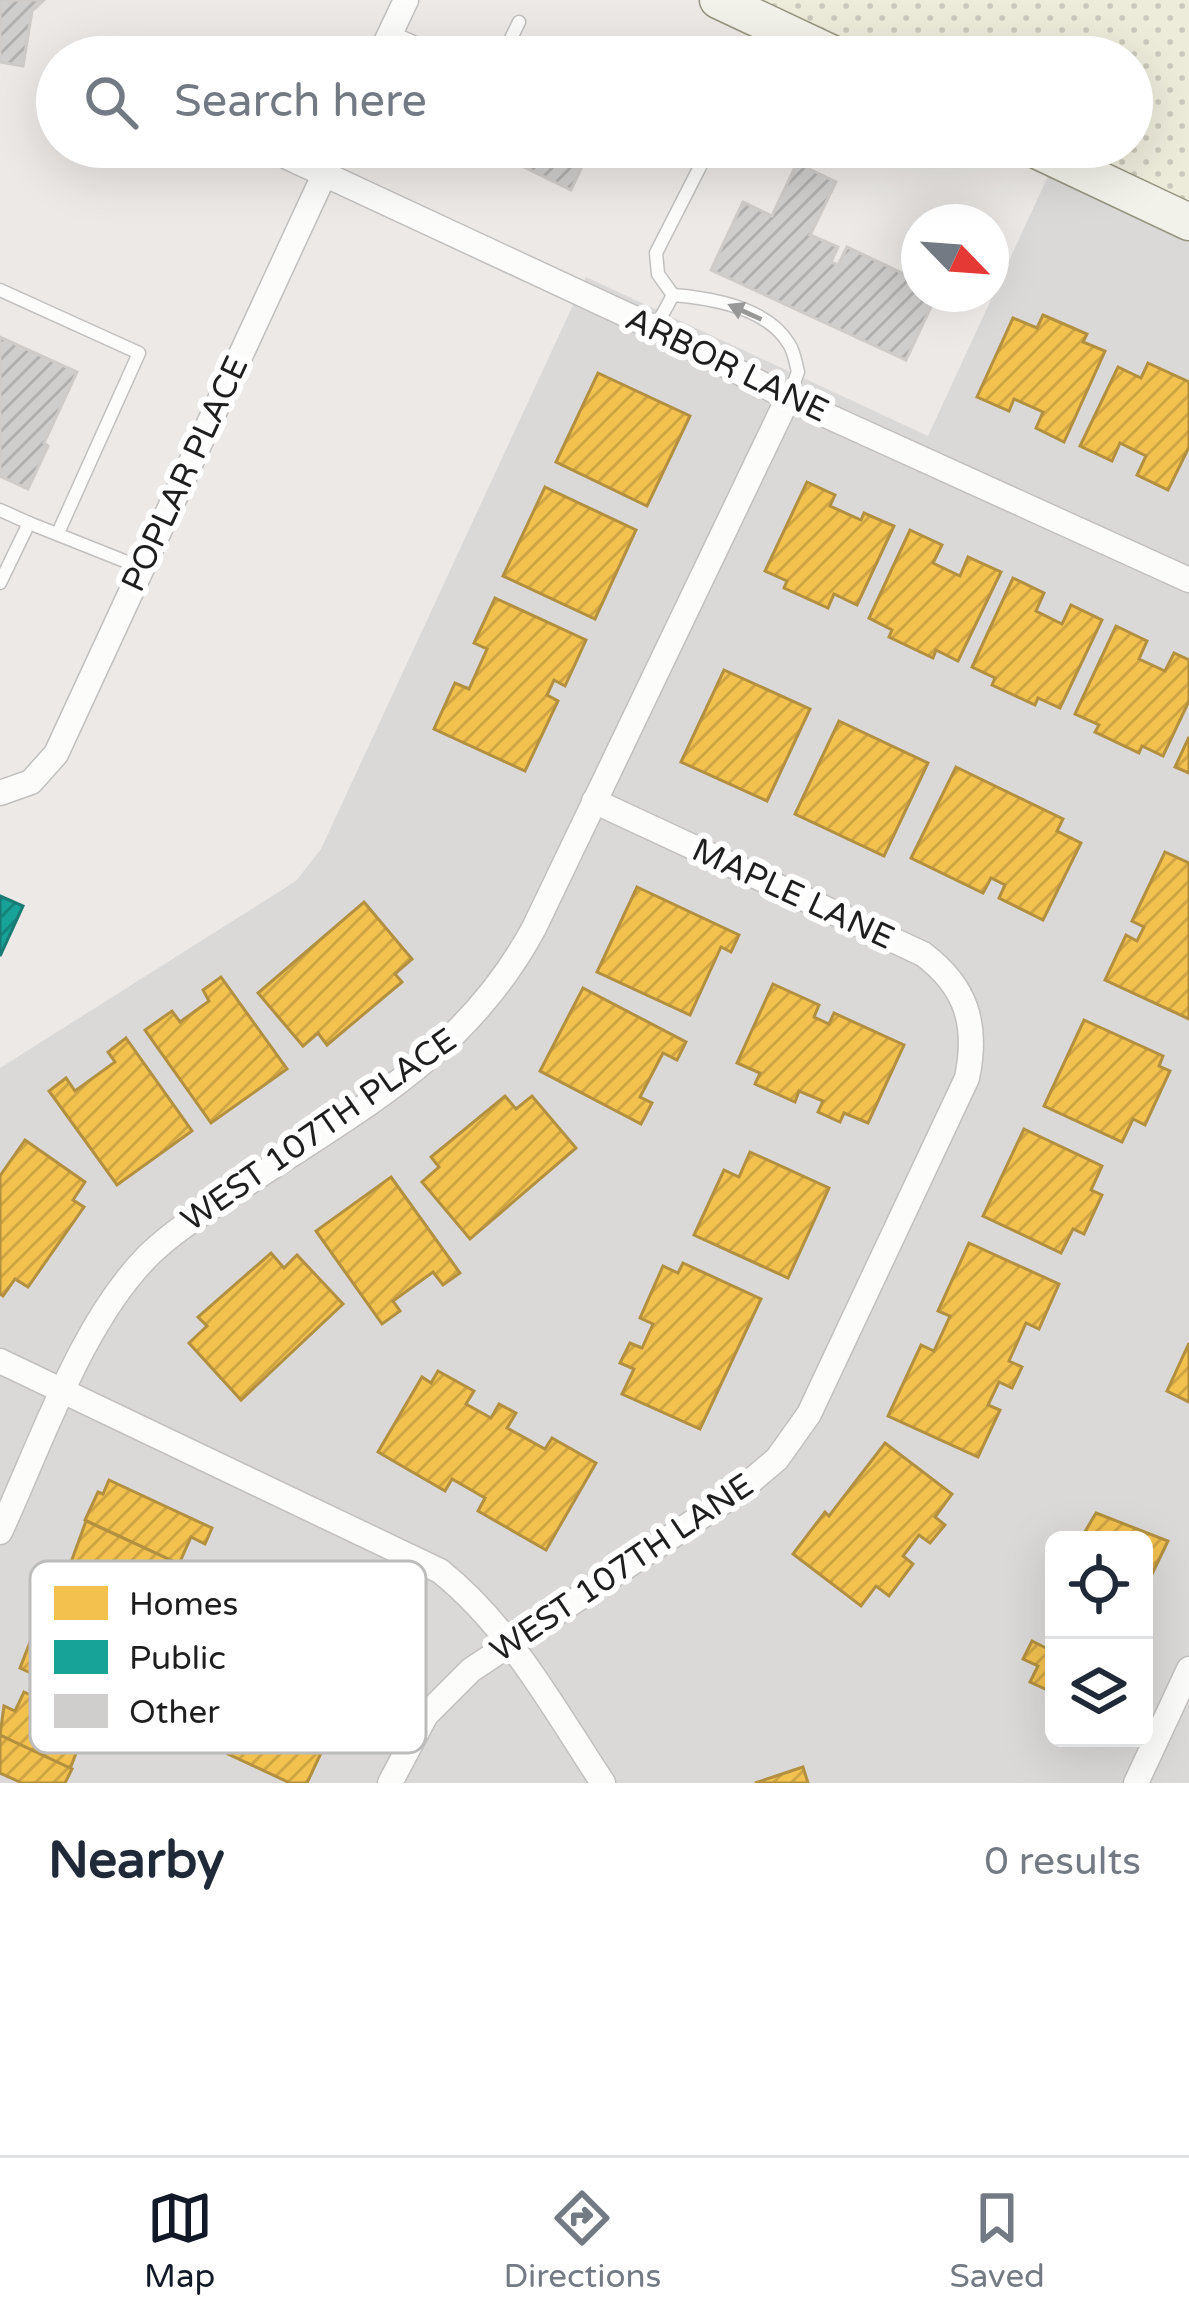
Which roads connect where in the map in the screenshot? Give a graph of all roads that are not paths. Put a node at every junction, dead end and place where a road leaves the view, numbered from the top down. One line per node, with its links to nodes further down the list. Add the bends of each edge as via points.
1 (406, 0): 4 (street)
2 (718, 0): 8 (street)
3 (519, 22): 7 (lane)
4 (392, 32): 5 (street); 6 (lane)
5 (390, 36)
6 (401, 36)
7 (512, 36)
8 (794, 36)
9 (312, 168): 13 (street, ARBOR LANE)
10 (328, 168): 13 (street, POPLAR PLACE)
11 (699, 168): 16 (lane, via 656,253 658,274)
12 (1075, 168): 14 (street)
13 (325, 174): 17 (street, ARBOR LANE); 22 (street, POPLAR PLACE)
14 (1189, 222)
15 (0, 290): 21 (lane, via 139,353)
16 (673, 295): 17 (lane); 18 (lane, one-way to 16, via 798,372 789,342 732,305)
17 (655, 328): 18 (street, ARBOR LANE)
18 (788, 398): 23 (street, ARBOR LANE); 26 (street, WEST 107TH PLACE)
19 (0, 510): 20 (lane)
20 (29, 524): 21 (lane); 24 (lane)
21 (58, 533): 22 (lane)
22 (142, 568): 25 (street, POPLAR PLACE, via 56,754 31,782)
23 (1189, 580)
24 (0, 583)
25 (9, 790)
26 (595, 801): 27 (street, MAPLE LANE, via 923,954); 29 (street, WEST 107TH PLACE, via 521,952 464,1028 152,1252 103,1312)
27 (969, 1012): 33 (street, WEST 107TH LANE, via 967,1078 794,1437 758,1478)
28 (0, 1361): 29 (street)
29 (65, 1391): 30 (street, WEST 107TH PLACE); 31 (street)
30 (0, 1532)
31 (424, 1561)
32 (426, 1563): 33 (street, via 473,1598)
33 (510, 1642): 35 (street, WEST 107TH LANE); 38 (street)
34 (1189, 1669): 39 (street)
35 (426, 1715)
36 (406, 1753): 37 (street, WEST 107TH LANE)
37 (390, 1783)
38 (603, 1783)
39 (1136, 1783)

